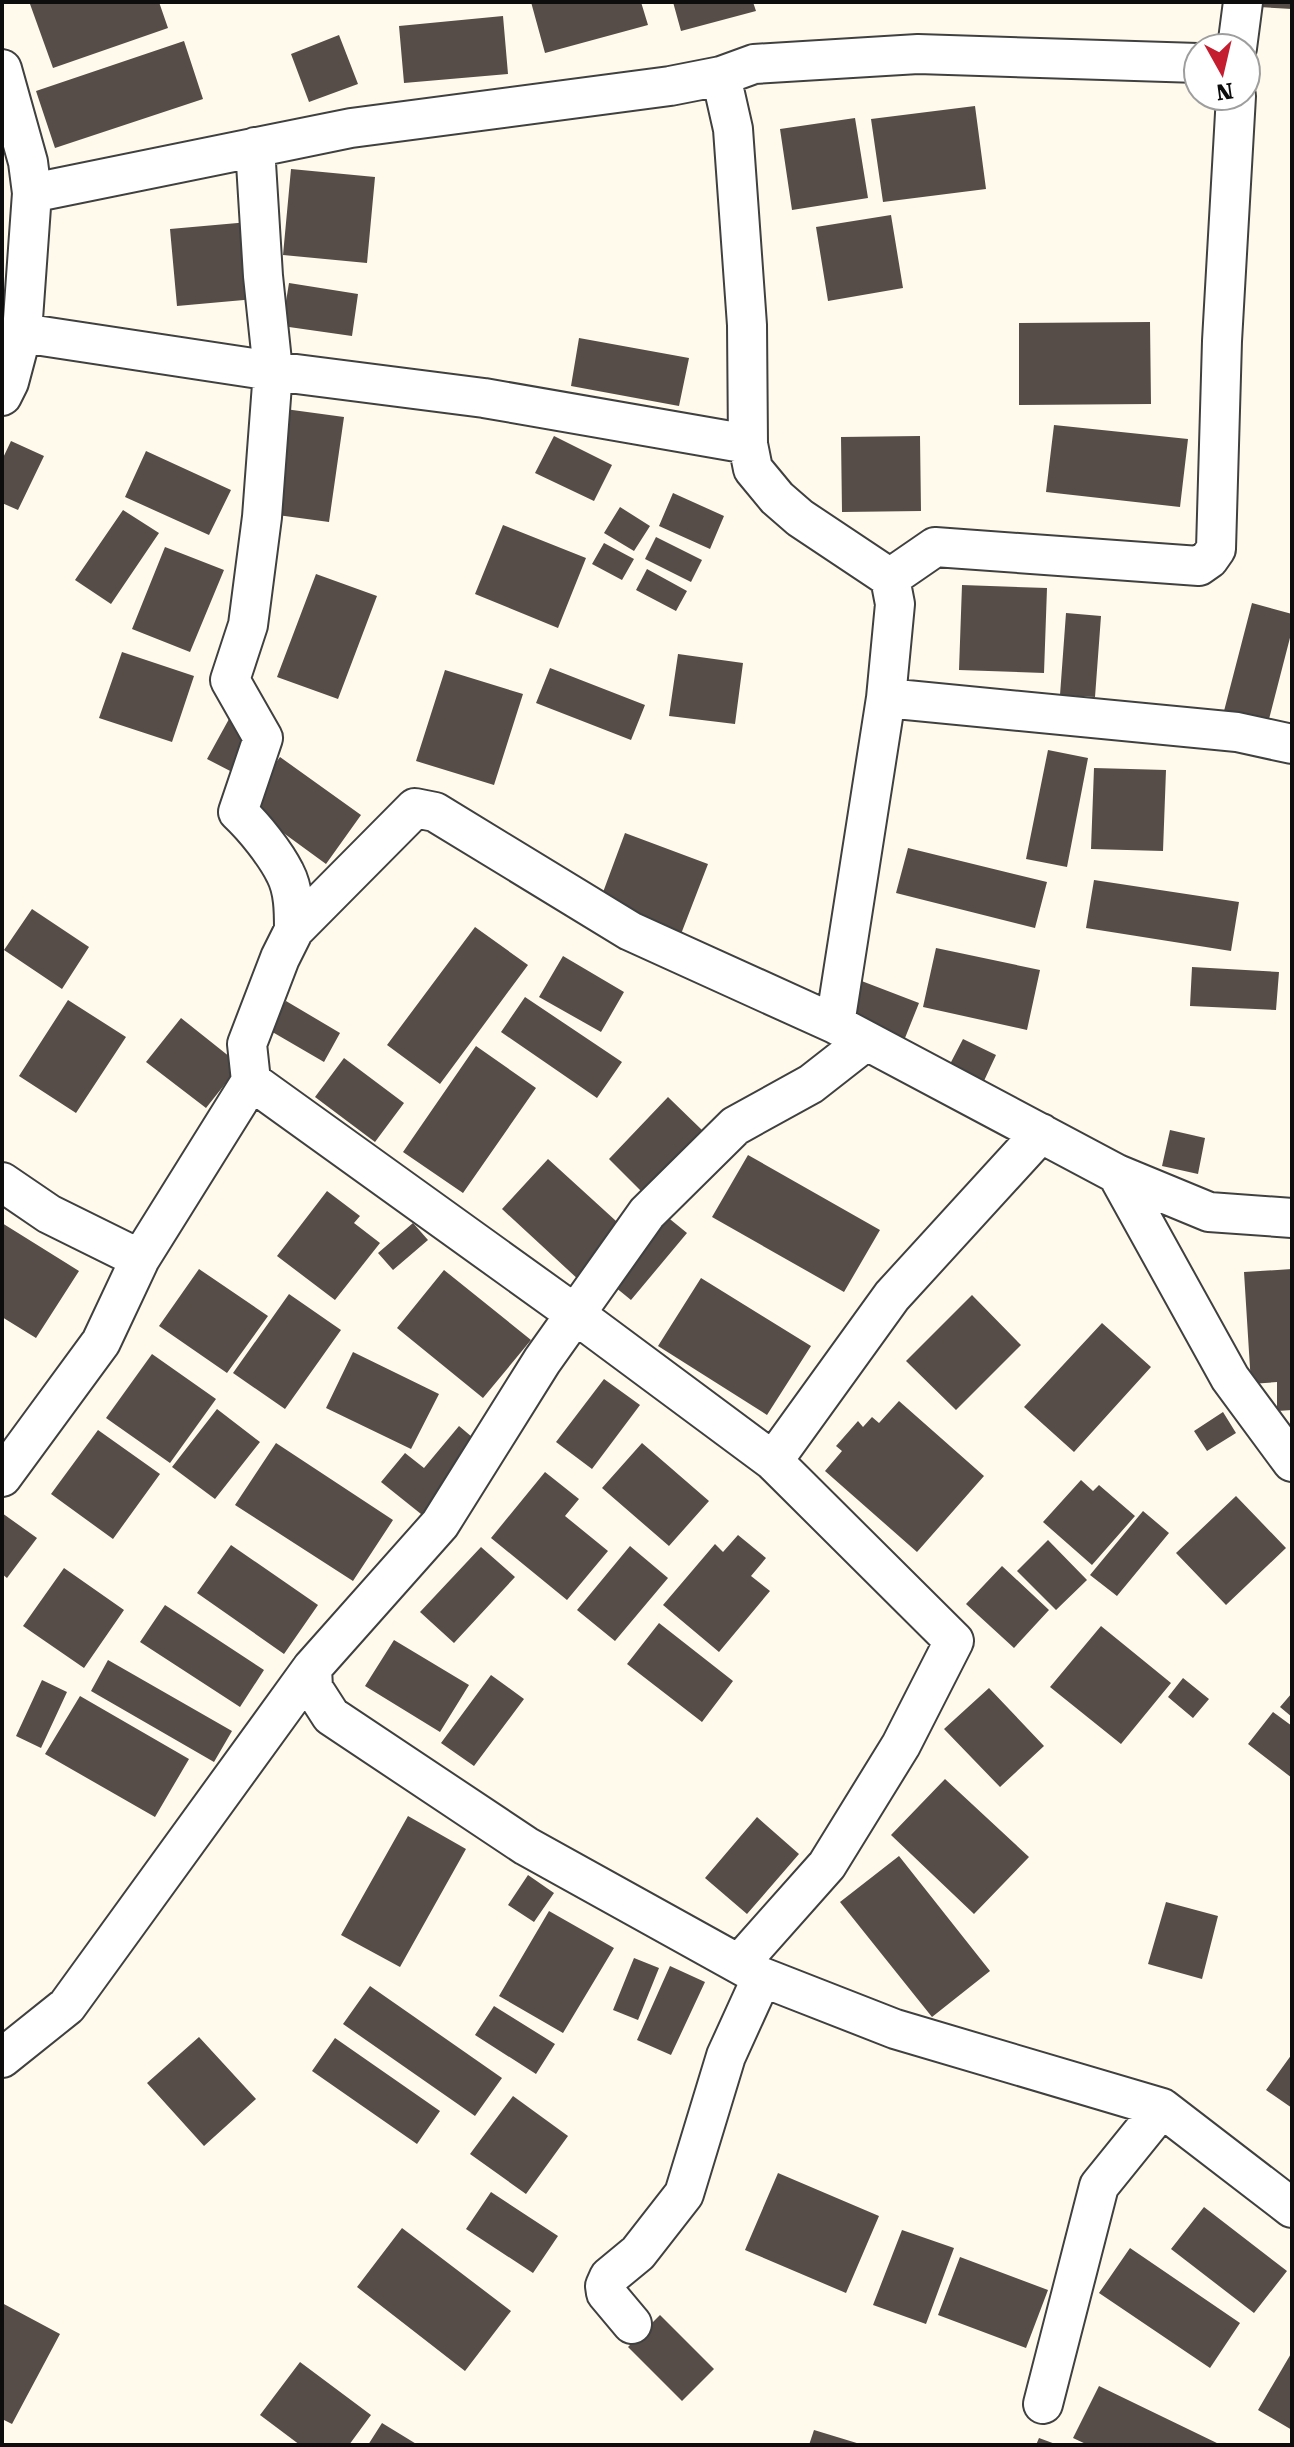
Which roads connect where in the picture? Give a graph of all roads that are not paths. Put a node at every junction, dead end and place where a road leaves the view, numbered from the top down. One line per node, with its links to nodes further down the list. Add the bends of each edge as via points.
1 (1243, 2): 2 (street)
2 (1239, 32)
3 (1182, 62): 5 (street, via 918,54 754,64)
4 (2, 69): 8 (street)
5 (721, 76): 7 (street, via 351,128); 12 (street, via 733,129 747,325)
6 (1235, 112): 13 (street, via 1216,549 1209,559 1199,566 935,547)
7 (255, 147): 8 (street); 10 (street)
8 (32, 193): 9 (street)
9 (22, 333): 10 (street); 11 (street)
10 (273, 371): 12 (street, via 484,398); 16 (street, via 248,625 230,680 263,738 238,812 286,874)
11 (2, 396)
12 (748, 444): 13 (street, via 753,469 777,498)
13 (890, 578): 14 (street, via 895,604)
14 (886, 698): 15 (street, via 1237,732); 17 (street)
15 (1292, 744)
16 (294, 930): 17 (street, via 415,808 435,812 630,931); 18 (street, via 247,1044)
17 (851, 1032): 19 (street); 24 (street, via 811,1084 735,1126 647,1213)
18 (251, 1081): 23 (street); 24 (street)
19 (1041, 1133): 20 (street); 25 (street, via 892,1296)
20 (1117, 1174): 22 (street, via 1209,1212); 26 (street, via 1230,1378)
21 (2, 1182): 23 (street, via 49,1214)
22 (1292, 1218)
23 (140, 1259): 27 (street, via 101,1342)
24 (575, 1314): 25 (street); 28 (street, via 440,1524)
25 (773, 1461): 29 (street, via 954,1641 901,1745 827,1865)
26 (1292, 1462)
27 (2, 1477)
28 (312, 1668): 29 (street, via 313,1688 331,1716 526,1846); 30 (street, via 67,2006)
29 (750, 1970): 31 (street, via 895,2029); 33 (street, via 684,2194 605,2286)
30 (2, 2058)
31 (1162, 2108): 32 (street); 34 (street, via 1099,2186)
32 (1292, 2208)
33 (632, 2324)
34 (1043, 2404)

